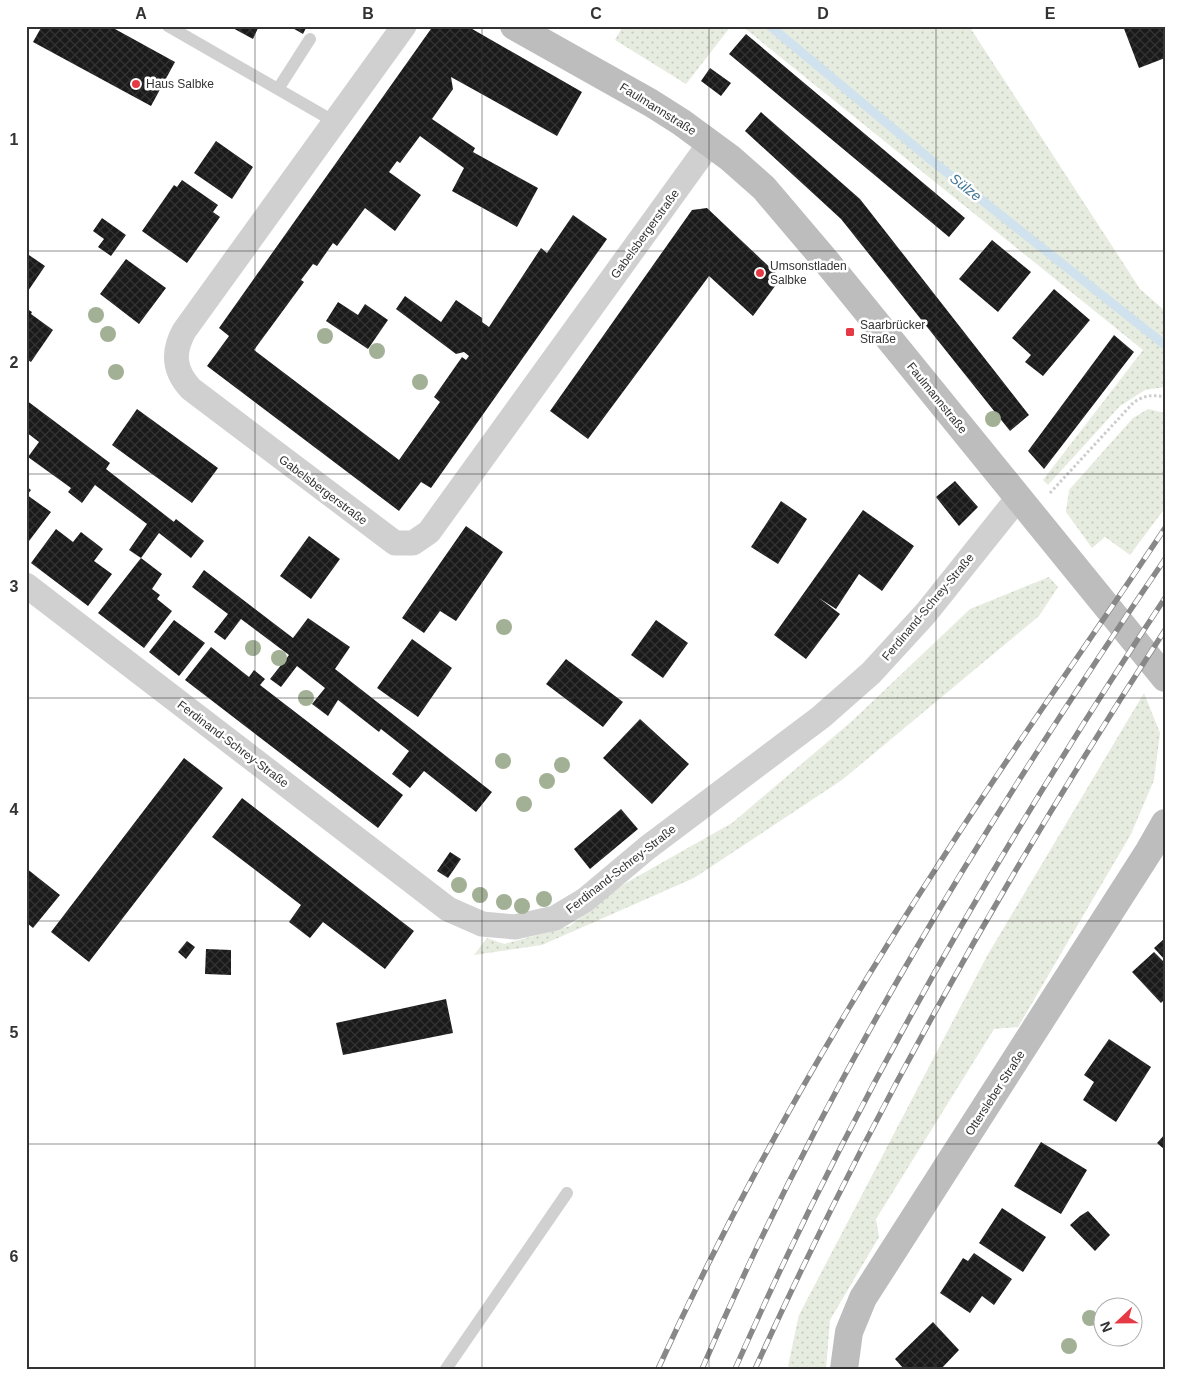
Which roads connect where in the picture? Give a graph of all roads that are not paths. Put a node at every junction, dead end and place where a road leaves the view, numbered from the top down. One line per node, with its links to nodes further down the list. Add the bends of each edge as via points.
1 (168, 26): 5 (lane)
2 (404, 26): 6 (street, Gabelsbergerstraße)
3 (514, 26): 7 (main road, Faulmannstraße, via 651,103)
4 (310, 39): 5 (lane)
5 (278, 90): 6 (lane)
6 (335, 122): 7 (street, Gabelsbergerstraße, via 184,331 176,347 176,365 191,389 384,537 403,545 416,542 429,532)
7 (710, 143): 8 (main road, Faulmannstraße, via 748,172 781,207)
8 (1025, 506): 9 (street, Ferdinand-Schrey-Straße, via 871,673 821,717 577,905 548,920 515,926 474,922 448,909); 10 (main road, Faulmannstraße)
9 (26, 585)
10 (1165, 678)
11 (1165, 823): 14 (main road, Ottersleber Straße, via 863,1298 849,1332)
12 (567, 1193): 13 (lane)
13 (446, 1369)
14 (844, 1369)

